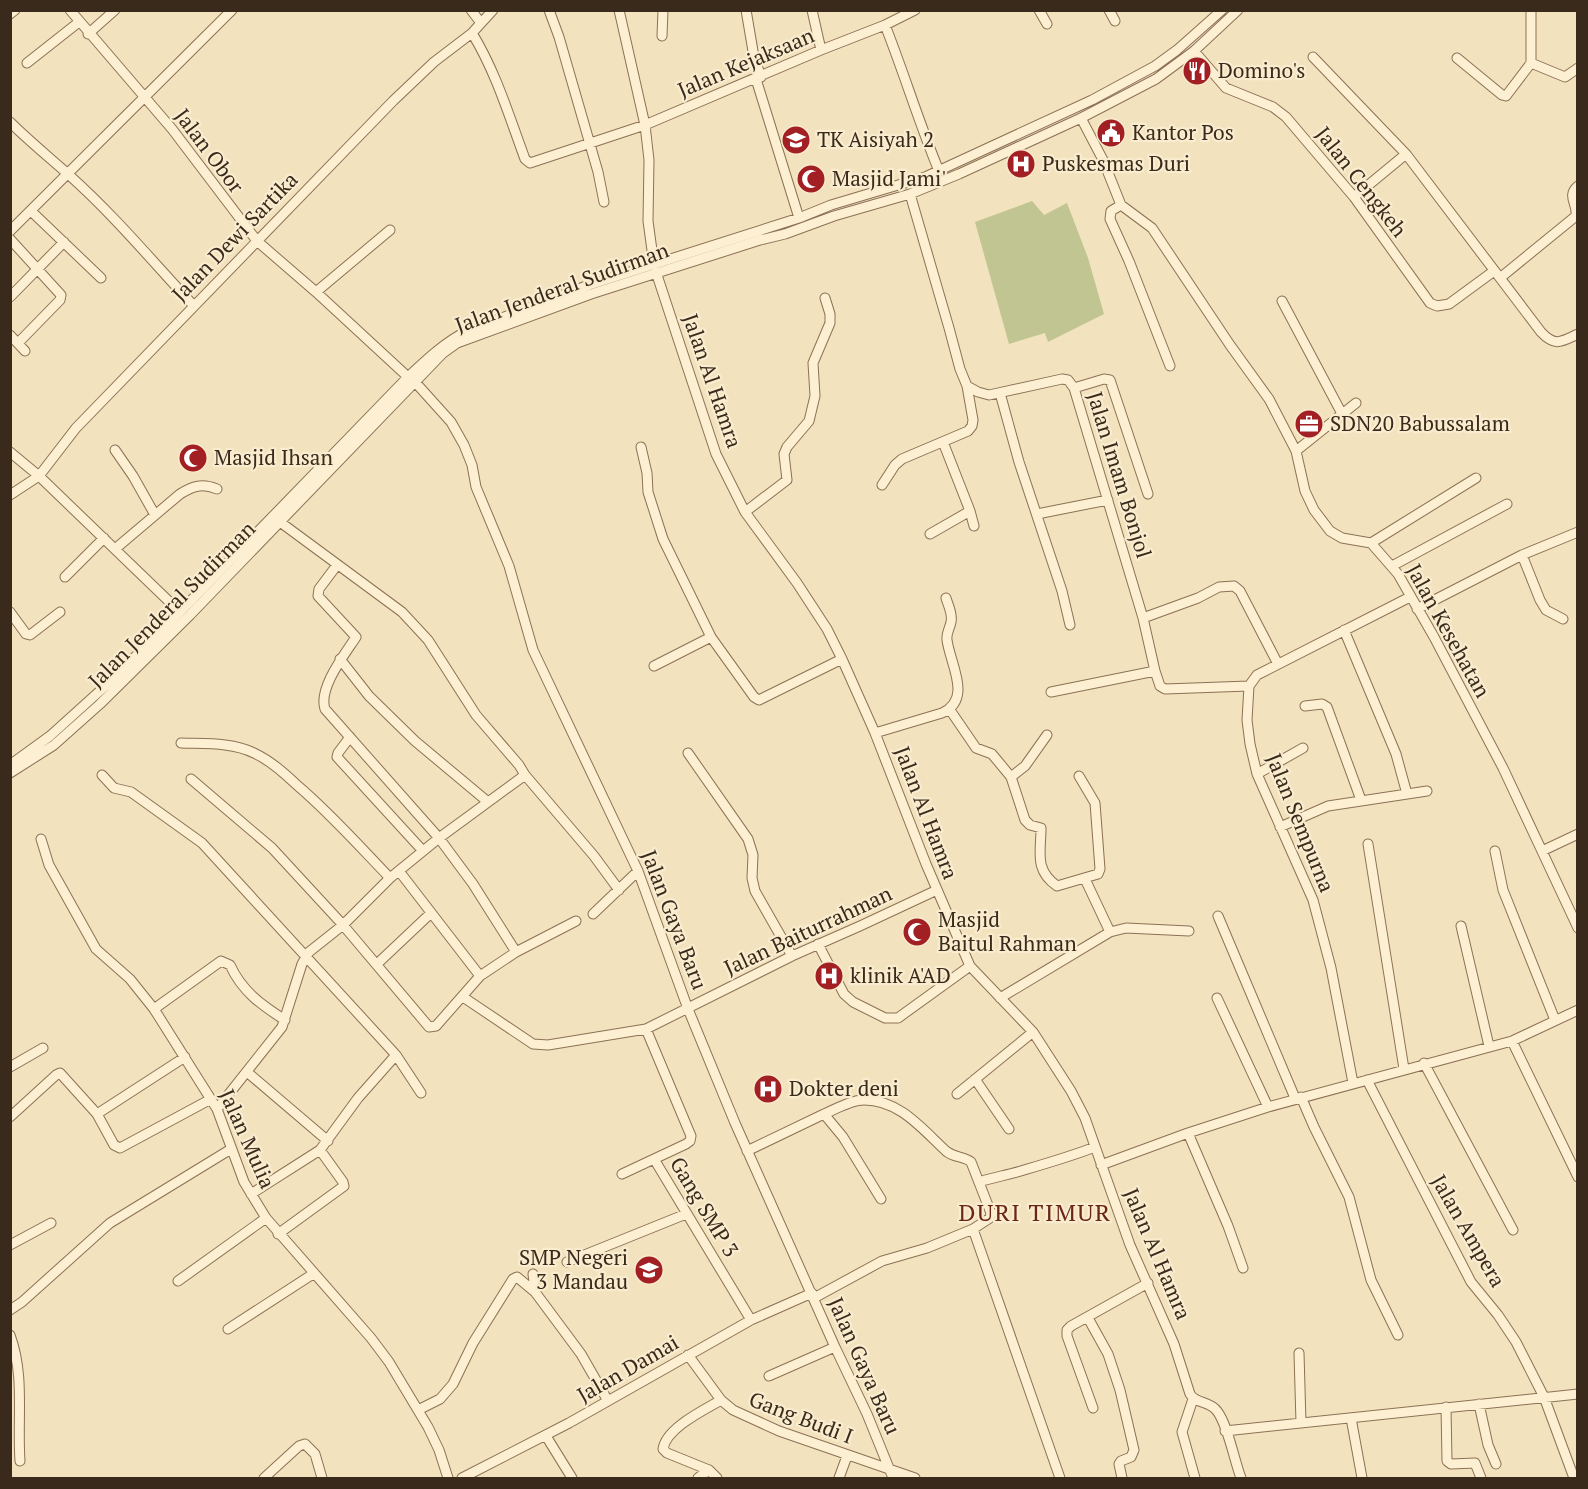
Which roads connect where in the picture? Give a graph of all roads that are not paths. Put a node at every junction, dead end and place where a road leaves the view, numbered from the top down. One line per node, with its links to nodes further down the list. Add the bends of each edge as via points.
1 (15, 10): 18 (street)
2 (70, 10): 20 (street, Jalan Obor)
3 (115, 10): 25 (street)
4 (232, 10): 37 (street)
5 (471, 10): 21 (street)
6 (493, 10): 21 (street, Jalan Dewi Sartika)
7 (549, 10): 41 (street)
8 (619, 10): 40 (street, Jalan Al Hamra)
9 (663, 10): 26 (street)
10 (746, 10): 34 (street)
11 (812, 10): 27 (street)
12 (915, 10): 23 (street, Jalan Kejaksaan)
13 (1039, 10): 22 (street)
14 (1109, 10): 19 (street)
15 (1222, 10): 35 (street, Jalan Jenderal Sudirman, via 1170,56)
16 (1238, 10): 28 (street, Jalan Jenderal Sudirman)
17 (1531, 10): 32 (street)
18 (10, 14)
19 (1115, 21)
20 (79, 22): 25 (street, Jalan Obor); 31 (street)
21 (481, 23): 24 (street, Jalan Dewi Sartika)
22 (1047, 24)
23 (885, 25): 27 (street, Jalan Kejaksaan); 43 (street)
24 (472, 33): 41 (street, Jalan Kejaksaan, via 494,75 526,162 534,163); 57 (street, Jalan Dewi Sartika, via 393,100)
25 (88, 34): 37 (street, Jalan Obor)
26 (662, 36)
27 (820, 50): 34 (street, Jalan Kejaksaan)
28 (1194, 51): 36 (street, Jalan Jenderal Sudirman); 47 (street, Jalan Cengkeh, via 1226,88 1273,107 1286,117)
29 (1313, 57): 42 (street)
30 (1457, 58): 32 (street, via 1505,97)
31 (27, 63)
32 (1531, 63): 33 (street, via 1565,77)
33 (1578, 68)
34 (758, 78): 40 (street, Jalan Kejaksaan); 53 (street)
35 (1120, 86): 36 (street); 43 (street, Jalan Jenderal Sudirman)
36 (1124, 96): 38 (street, Jalan Jenderal Sudirman)
37 (145, 97): 44 (street); 57 (street, Jalan Obor)
38 (1081, 118): 46 (street, Jalan Jenderal Sudirman); 50 (street)
39 (10, 122): 44 (street)
40 (645, 125): 41 (street, Jalan Kejaksaan); 59 (street, Jalan Al Hamra, via 648,221)
41 (589, 144): 48 (street)
42 (1406, 154): 47 (street); 61 (street)
43 (939, 171): 49 (street, Jalan Jenderal Sudirman)
44 (69, 175): 51 (street); 67 (street)
45 (1578, 186): 61 (street, via 1571,196 1576,216)
46 (910, 194): 52 (street, Jalan Jenderal Sudirman); 74 (street)
47 (1354, 197): 61 (street, Jalan Cengkeh, via 1434,305 1443,307)
48 (604, 202)
49 (831, 205): 52 (street); 53 (street, Jalan Jenderal Sudirman)
50 (1121, 205): 72 (street, via 1111,211 1110,219); 82 (street, via 1152,228 1269,399)
51 (31, 211): 55 (street); 58 (street)
52 (834, 216): 59 (street, Jalan Jenderal Sudirman, via 785,234)
53 (799, 218): 59 (street, Jalan Jenderal Sudirman)
54 (390, 230): 63 (street)
55 (10, 231)
56 (10, 240): 60 (street)
57 (257, 241): 63 (street, Jalan Obor); 67 (street, Jalan Dewi Sartika)
58 (64, 242): 60 (street); 62 (street)
59 (655, 268): 73 (street, Jalan Jenderal Sudirman, via 589,285 467,331 434,352); 94 (street, Jalan Al Hamra, via 716,454)
60 (38, 269): 64 (street); 70 (street, via 61,298)
61 (1497, 274): 68 (street, via 1549,340 1557,342)
62 (101, 278)
63 (316, 292): 73 (street, Jalan Obor)
64 (10, 297)
65 (825, 298): 94 (street, via 830,323 813,363 815,396 809,421 784,454 787,480)
66 (1282, 301): 78 (street)
67 (194, 306): 84 (street, Jalan Dewi Sartika, via 76,428)
68 (1578, 333)
69 (10, 335): 70 (street)
70 (18, 343): 71 (street)
71 (26, 351)
72 (1170, 366)
73 (412, 380): 88 (street, Jalan Jenderal Sudirman); 156 (street, Jalan Gaya Baru, via 452,422 465,445 476,487 509,566 533,650)
74 (967, 386): 76 (street, Jalan Imam Bonjol, via 989,395); 79 (street, via 972,426)
75 (1074, 388): 76 (street, Jalan Imam Bonjol, via 1062,379); 89 (street, via 1110,380); 91 (street, Jalan Imam Bonjol)
76 (1000, 393): 95 (street)
77 (1356, 403): 78 (street)
78 (1341, 412): 82 (street)
79 (943, 442): 86 (street, via 902,459); 93 (street)
80 (641, 447): 118 (street, via 648,492 663,539)
81 (115, 450): 96 (street)
82 (1296, 451): 102 (street, via 1305,491 1330,531 1342,538)
83 (10, 452): 84 (street)
84 (39, 476): 90 (street, Jalan Dewi Sartika); 101 (street)
85 (1476, 478): 102 (street)
86 (882, 485)
87 (217, 489): 96 (street, via 205,485 191,487)
88 (305, 489): 97 (street, Jalan Jenderal Sudirman); 113 (street, Jalan Jenderal Sudirman)
89 (1148, 494)
90 (10, 495)
91 (1108, 500): 95 (street); 114 (street, Jalan Imam Bonjol)
92 (1507, 504): 106 (street)
93 (970, 511): 98 (street); 100 (street)
94 (745, 512): 119 (street, Jalan Al Hamra, via 797,583)
95 (1036, 514): 116 (street)
96 (155, 515): 103 (street)
97 (280, 522): 105 (street); 128 (street, Jalan Jenderal Sudirman, via 131,675)
98 (974, 526)
99 (1578, 532): 104 (street)
100 (930, 534)
101 (104, 538): 103 (street); 107 (street)
102 (1371, 543): 106 (street, Jalan Kesehatan)
103 (115, 549): 113 (street)
104 (1522, 555): 110 (street); 115 (street, via 1546,610)
105 (337, 565): 120 (street, via 318,593 319,600 355,635); 139 (street, via 402,612 428,640 476,715)
106 (1392, 566): 108 (street, Jalan Kesehatan)
107 (65, 577)
108 (1410, 597): 110 (street, Jalan Kesehatan); 117 (street)
109 (946, 598): 127 (street, via 951,617 946,638 959,691)
110 (1417, 609): 154 (street, Jalan Kesehatan, via 1503,768)
111 (10, 612): 112 (street, via 30,635)
112 (60, 612)
113 (180, 612): 128 (street, Jalan Jenderal Sudirman)
114 (1143, 618): 121 (street, via 1219,587 1234,586); 123 (street, Jalan Imam Bonjol)
115 (1563, 619)
116 (1070, 626)
117 (1344, 630): 121 (street); 144 (street, via 1396,754)
118 (711, 637): 119 (street, via 758,700); 122 (street)
119 (842, 658): 129 (street, Jalan Al Hamra)
120 (340, 659): 131 (street, via 323,703 327,713); 146 (street, via 369,696 415,741)
121 (1278, 664): 124 (street, via 1257,675)
122 (654, 666)
123 (1155, 670): 124 (street, via 1160,686 1166,689); 125 (street)
124 (1248, 686): 137 (street, Jalan Sempurna, via 1247,720)
125 (1051, 692)
126 (1305, 706): 145 (street, via 1327,707)
127 (950, 710): 129 (street); 141 (street, via 976,748 992,754)
128 (64, 729): 135 (street, Jalan Jenderal Sudirman); 136 (street, Jalan Jenderal Sudirman, via 54,745)
129 (875, 733): 160 (street, Jalan Al Hamra)
130 (1047, 735): 141 (street, via 1025,766)
131 (350, 737): 149 (street); 152 (street, via 338,759)
132 (181, 743): 157 (street, via 244,749 277,766)
133 (1303, 748): 137 (street)
134 (688, 753): 172 (street, via 748,839 753,855 754,891)
135 (10, 765)
136 (10, 773)
137 (1257, 774): 147 (street, Jalan Sempurna)
138 (102, 775): 173 (street, via 114,788 131,792 202,843)
139 (525, 775): 146 (street); 159 (street)
140 (1079, 776): 158 (street, via 1095,803 1098,834 1100,870)
141 (1011, 777): 158 (street, via 1025,820 1041,828 1039,860 1043,872 1059,887)
142 (191, 779): 165 (street, via 272,848)
143 (1427, 791): 144 (street)
144 (1407, 794): 145 (street)
145 (1361, 800): 147 (street, via 1328,806)
146 (488, 802): 149 (street)
147 (1280, 827): 198 (street, Jalan Sempurna, via 1323,932)
148 (1578, 834): 154 (street)
149 (439, 838): 152 (street); 171 (street)
150 (41, 839): 180 (street, Jalan Mulia, via 49,865 96,949 130,979)
151 (1368, 844): 194 (street)
152 (423, 851): 155 (street)
153 (1495, 851): 184 (street, via 1503,890)
154 (1542, 851): 167 (street, Jalan Kesehatan)
155 (399, 871): 157 (street); 161 (street)
156 (638, 871): 159 (street); 181 (street, Jalan Gaya Baru)
157 (390, 878): 165 (street)
158 (1085, 879): 169 (street)
159 (619, 890): 162 (street)
160 (937, 890): 170 (street, Jalan Baiturrahman); 175 (street, Jalan Al Hamra)
161 (431, 913): 174 (street); 176 (street)
162 (592, 914)
163 (1218, 916): 201 (street)
164 (576, 921): 171 (street)
165 (343, 925): 173 (street); 174 (street)
166 (1461, 926): 188 (street)
167 (1578, 928)
168 (1189, 931): 169 (street, via 1126,928)
169 (1110, 932): 178 (street)
170 (818, 944): 172 (street, Jalan Baiturrahman); 175 (street, via 848,998 885,1018 898,1018)
171 (516, 952): 176 (street)
172 (792, 956): 181 (street, Jalan Baiturrahman)
173 (306, 957): 183 (street); 190 (street)
174 (377, 964): 177 (street, via 429,1027 436,1026)
175 (970, 966): 178 (street, Jalan Al Hamra)
176 (480, 976): 177 (street)
177 (463, 997): 185 (street, Jalan Baiturrahman, via 533,1044)
178 (1000, 998): 186 (street, Jalan Al Hamra)
179 (1217, 998): 203 (street)
180 (154, 1009): 183 (street, via 221,961 230,965 237,980 260,1005); 191 (street, Jalan Mulia)
181 (688, 1009): 185 (street, Jalan Baiturrahman); 214 (street, Jalan Gaya Baru)
182 (1578, 1010): 184 (street)
183 (285, 1020): 195 (street)
184 (1555, 1020): 187 (street)
185 (646, 1029): 215 (street, Gang SMP 3, via 692,1138)
186 (1033, 1032): 196 (street); 211 (street, Jalan Al Hamra, via 1071,1091)
187 (1512, 1041): 188 (street); 218 (street)
188 (1489, 1046): 192 (street)
189 (43, 1048): 193 (street)
190 (396, 1055): 199 (street); 210 (street, via 357,1098)
191 (185, 1057): 202 (street, Jalan Mulia); 205 (street)
192 (1424, 1063): 194 (street); 226 (street)
193 (10, 1067)
194 (1404, 1069): 197 (street)
195 (247, 1072): 204 (street); 210 (street)
196 (975, 1079): 200 (street); 208 (street)
197 (1367, 1080): 198 (street); 248 (street, Jalan Ampera, via 1471,1282 1516,1342)
198 (1353, 1083): 201 (street)
199 (421, 1093)
200 (957, 1094)
201 (1298, 1098): 203 (street); 242 (street, via 1349,1197 1371,1280)
202 (211, 1099): 204 (street, Jalan Mulia); 205 (street, via 120,1148 114,1145)
203 (1268, 1107): 209 (street)
204 (217, 1109): 212 (street, Jalan Mulia)
205 (97, 1114): 207 (street, via 59,1073)
206 (824, 1114): 214 (street); 219 (street, via 863,1100 901,1111 951,1155 971,1162); 221 (street)
207 (10, 1117)
208 (1009, 1129)
209 (1188, 1133): 216 (street); 230 (street)
210 (328, 1142): 213 (street)
211 (1095, 1147): 216 (street, Jalan Al Hamra); 219 (street)
212 (231, 1149): 220 (street, Jalan Mulia); 237 (street, via 110,1223)
213 (321, 1150): 220 (street); 227 (street, via 344,1186)
214 (747, 1151): 236 (street, Jalan Gaya Baru)
215 (654, 1159): 217 (street); 222 (street, Gang SMP 3)
216 (1101, 1165): 234 (street, Jalan Al Hamra)
217 (622, 1174)
218 (1578, 1177)
219 (979, 1182): 225 (street, via 991,1216)
220 (251, 1194): 223 (street, Jalan Mulia)
221 (881, 1199)
222 (686, 1214): 229 (street); 239 (street, Gang SMP 3)
223 (266, 1218): 227 (street, Jalan Mulia); 233 (street)
224 (51, 1223): 228 (street)
225 (974, 1229): 236 (street, Jalan Damai, via 882,1261); 278 (street)
226 (1513, 1230)
227 (278, 1234): 231 (street, Jalan Mulia)
228 (10, 1245)
229 (567, 1262)
230 (1243, 1268)
231 (313, 1274): 240 (street); 256 (street, Jalan Mulia, via 371,1338)
232 (532, 1274): 235 (street)
233 (178, 1281)
234 (1148, 1283): 238 (street); 249 (street, Jalan Al Hamra)
235 (535, 1292): 251 (street, via 581,1354); 256 (street, via 517,1277 513,1279 453,1384 440,1399)
236 (813, 1296): 239 (street, Jalan Damai); 243 (street, Jalan Gaya Baru)
237 (10, 1310)
238 (1088, 1318): 255 (street, via 1068,1329 1067,1336); 279 (street, via 1111,1363 1134,1450 1131,1457 1119,1464)
239 (751, 1320): 245 (street, Jalan Damai)
240 (228, 1329)
241 (10, 1335): 253 (street, via 19,1373)
242 (1398, 1335)
243 (835, 1347): 246 (street); 267 (street, Jalan Gaya Baru)
244 (1299, 1353): 258 (street)
245 (688, 1355): 250 (street, Gang Budi I); 251 (street, Jalan Damai)
246 (769, 1376)
247 (1578, 1394): 248 (street)
248 (1544, 1397): 252 (street); 264 (street, Jalan Ampera)
249 (1193, 1399): 259 (street, via 1216,1409); 280 (street, via 1182,1432)
250 (721, 1400): 261 (street, Gang Budi I, via 733,1410 779,1431); 266 (street, via 685,1422 664,1443 667,1453)
251 (608, 1401): 260 (street, Jalan Damai)
252 (1479, 1404): 254 (street); 265 (street)
253 (15, 1407): 263 (street)
254 (1446, 1407): 257 (street); 283 (street, via 1447,1461 1475,1463)
255 (1093, 1408)
256 (418, 1410): 271 (street, Jalan Mulia, via 439,1450)
257 (1351, 1418): 258 (street); 282 (street)
258 (1301, 1423): 259 (street)
259 (1225, 1431): 281 (street)
260 (546, 1436): 268 (street, Jalan Damai); 273 (street)
261 (847, 1455): 267 (street, Gang Budi I); 276 (street)
262 (1578, 1459): 264 (street)
263 (20, 1461)
264 (1567, 1461): 284 (street, Jalan Ampera)
265 (1496, 1464)
266 (708, 1470): 274 (street); 275 (street)
267 (892, 1475): 277 (street, Gang Budi I)
268 (473, 1476): 272 (street, Jalan Damai)
269 (264, 1479): 270 (street, via 305,1444 315,1454)
270 (322, 1479)
271 (448, 1479)
272 (462, 1479)
273 (572, 1479)
274 (698, 1479)
275 (717, 1479)
276 (839, 1479)
277 (915, 1479)
278 (1060, 1479)
279 (1122, 1479)
280 (1196, 1479)
281 (1241, 1479)
282 (1362, 1479)
283 (1481, 1479)
284 (1574, 1479)

